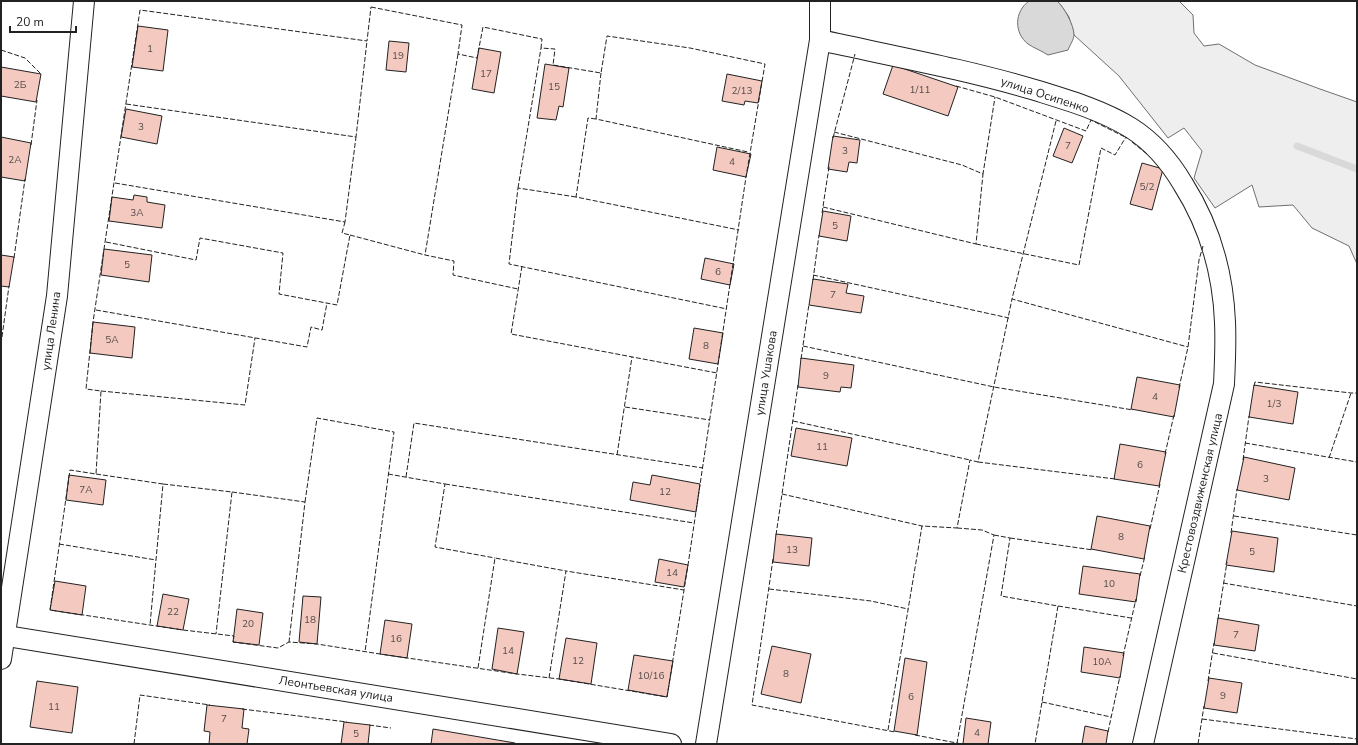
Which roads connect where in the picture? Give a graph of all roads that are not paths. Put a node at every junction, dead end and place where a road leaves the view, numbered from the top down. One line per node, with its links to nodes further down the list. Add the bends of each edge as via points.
1 (84, 1): 5 (street, улица Ленина, via 56,296)
2 (820, 1): 3 (street, улица Ушакова)
3 (820, 40): 4 (street, улица Осипенко, via 992,78 1066,100 1132,128 1171,165 1192,199); 8 (street, улица Ушакова)
4 (1211, 240): 9 (street, Крестовоздвиженская улица, via 1225,322 1224,384)
5 (3, 635): 6 (street, улица Ленина); 7 (street, Леонтьевская улица)
6 (1, 659)
7 (671, 744)
8 (706, 744)
9 (1143, 744)

